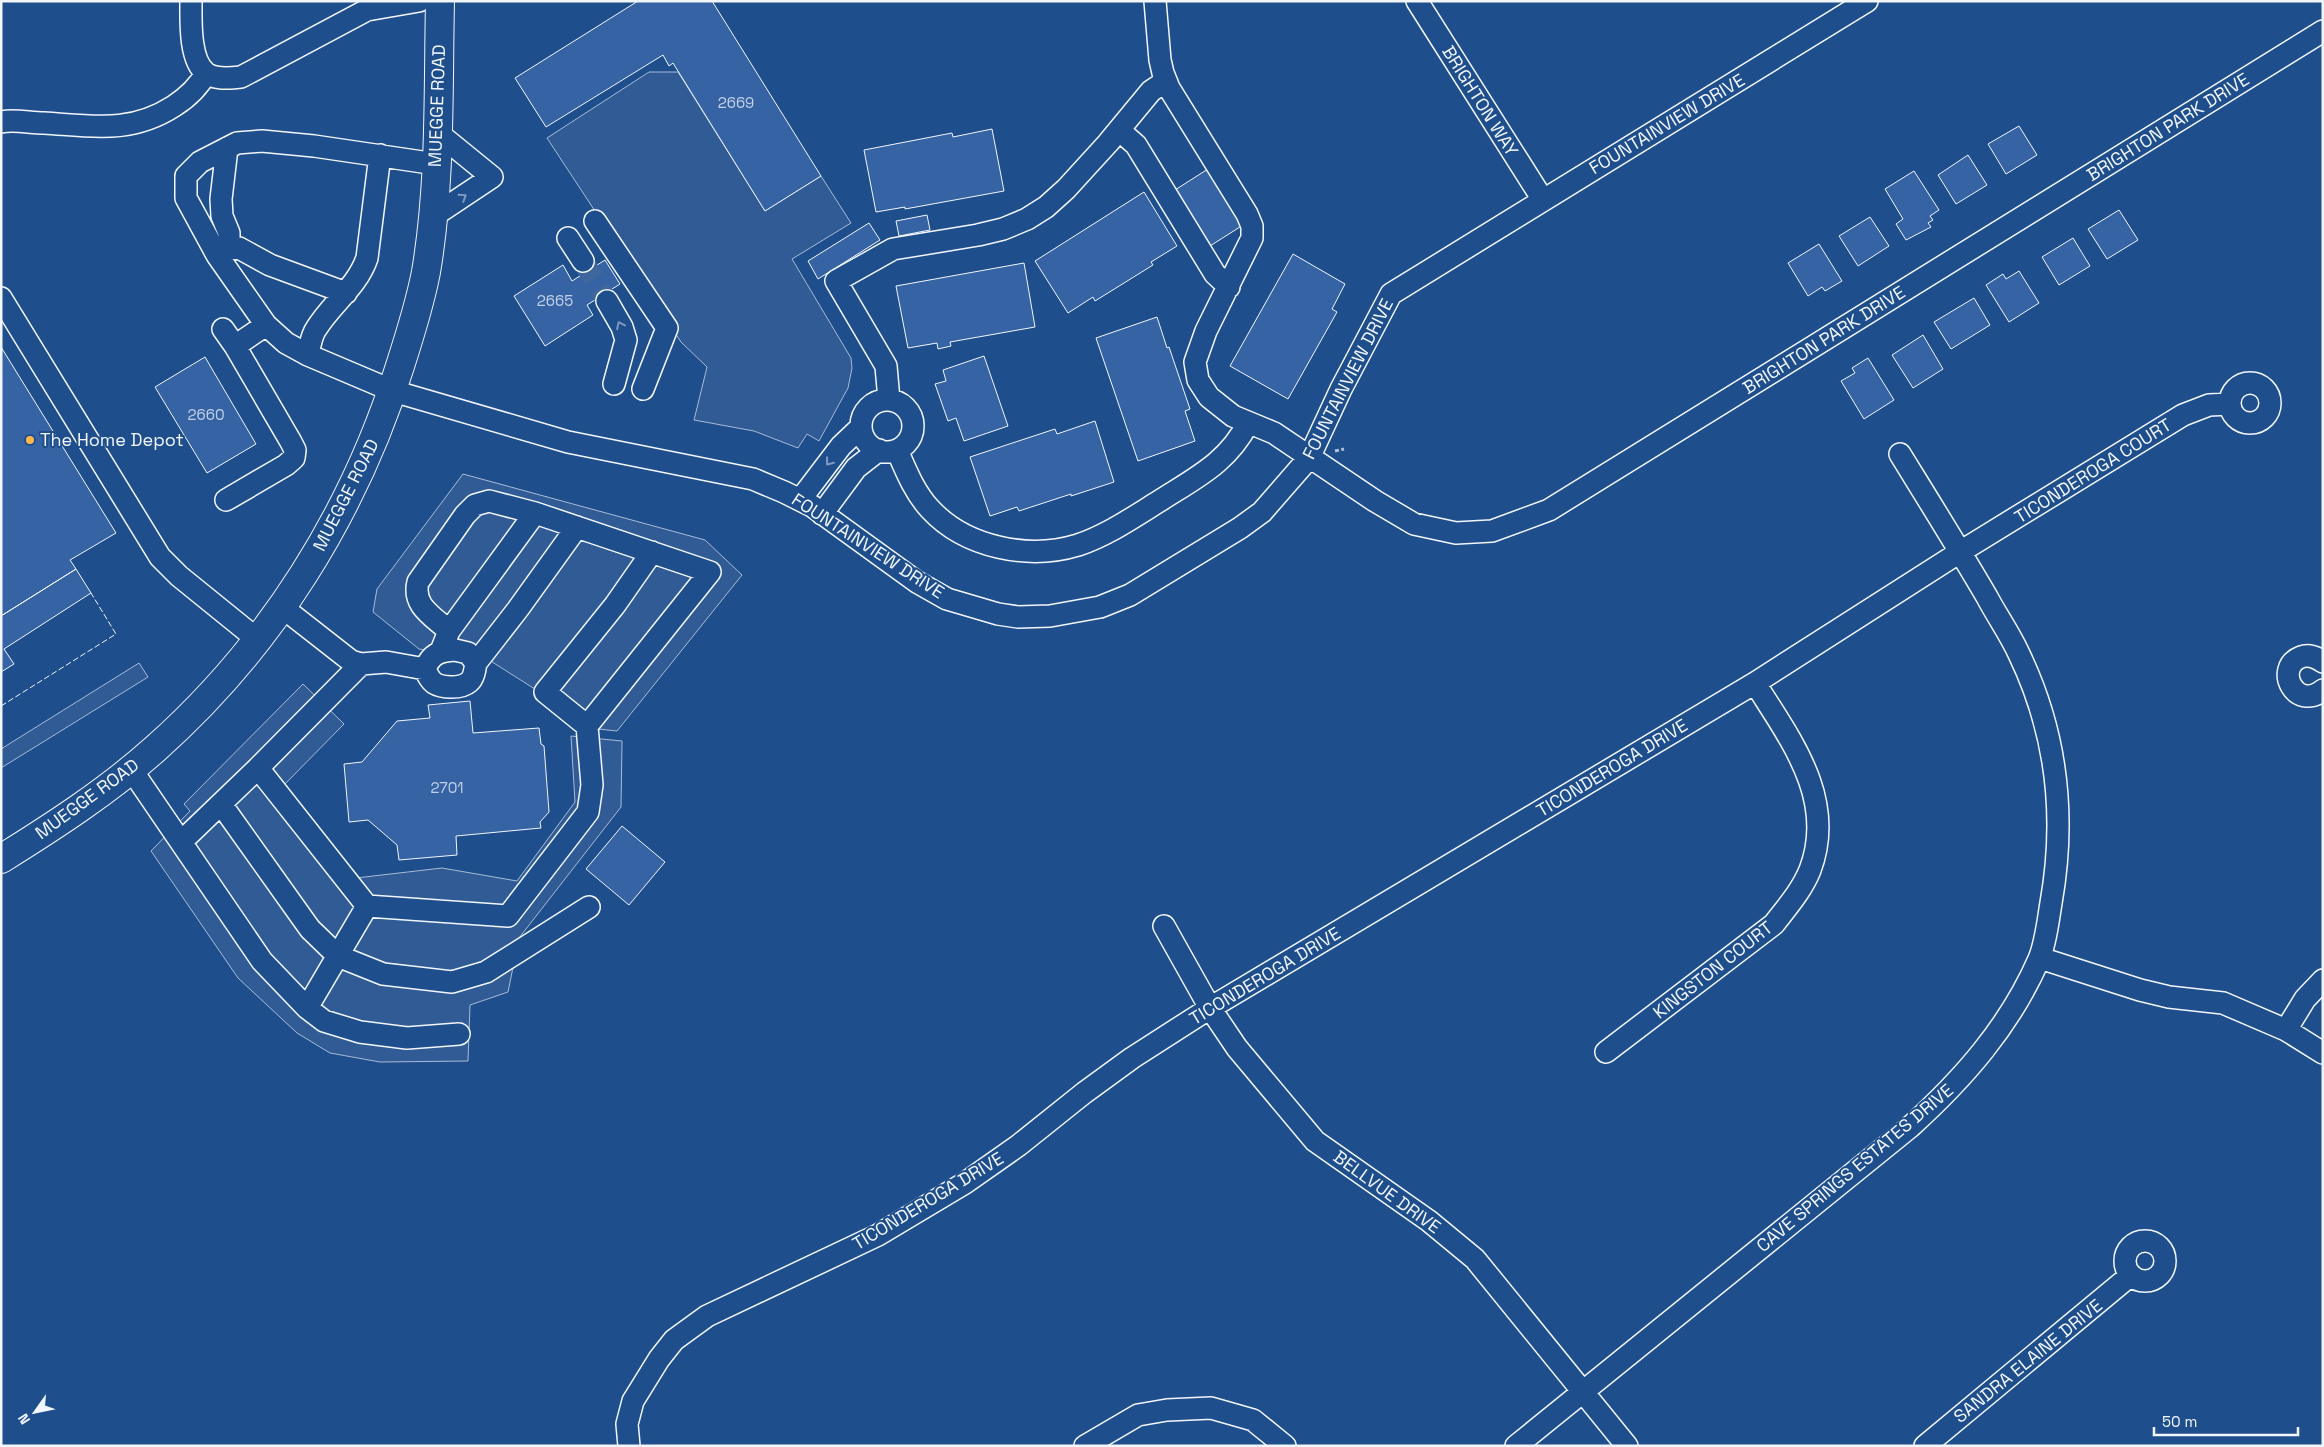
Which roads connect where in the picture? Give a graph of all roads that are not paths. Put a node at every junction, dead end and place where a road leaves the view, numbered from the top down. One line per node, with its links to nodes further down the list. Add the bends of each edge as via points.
1 (191, 1): 8 (street, via 190,34 198,62)
2 (419, 1): 8 (street, via 367,10 241,77 225,79)
3 (440, 1): 12 (main road, MUEGGE ROAD)
4 (1155, 1): 9 (street, BRIGHTON PARK DRIVE, via 1160,60)
5 (1417, 1): 16 (street, BRIGHTON WAY)
6 (1868, 1): 16 (street, FOUNTAINVIEW DRIVE)
7 (2323, 31): 37 (street, BRIGHTON PARK DRIVE, via 1549,510 1492,531 1456,533 1439,530 1414,524)
8 (206, 74): 10 (street, via 199,86 180,102 139,124)
9 (1166, 81): 11 (street, via 1151,91); 22 (street, BRIGHTON PARK DRIVE, via 1252,226 1252,238)
10 (1, 122)
11 (1119, 130): 22 (street, via 1136,145 1215,274); 31 (street, via 1066,189 1027,219 978,235 893,249 836,281 886,366)
12 (438, 133): 15 (main road, MUEGGE ROAD); 17 (street, one-way to 12, via 492,178)
13 (227, 148): 14 (street, via 237,143 262,141); 20 (street, via 221,199 222,216 229,234); 20 (street, FOUNTAINVIEW DRIVE, via 200,162 186,176 186,198)
14 (380, 156): 15 (street); 23 (street, via 366,258 357,281)
15 (436, 164): 17 (main road, MUEGGE ROAD)
16 (1543, 200): 37 (street, FOUNTAINVIEW DRIVE, via 1391,294)
17 (432, 217): 29 (main road, MUEGGE ROAD, via 425,274)
18 (595, 221): 30 (street, via 667,328)
19 (568, 238): 21 (street)
20 (223, 252): 23 (street, via 239,248 270,265); 26 (street, FOUNTAINVIEW DRIVE)
21 (583, 261)
22 (1229, 287): 33 (street, BRIGHTON PARK DRIVE, via 1198,352 1195,370 1209,397)
23 (346, 294): 27 (street, via 316,328)
24 (1, 298): 47 (street, via 160,557)
25 (607, 301): 28 (street, one-way to 25, via 626,340)
26 (266, 325): 27 (street, FOUNTAINVIEW DRIVE, via 286,343); 38 (street, via 229,338 295,450 292,461)
27 (308, 355): 29 (street, FOUNTAINVIEW DRIVE)
28 (614, 384)
29 (393, 390): 39 (street, FOUNTAINVIEW DRIVE, via 568,442 753,479); 45 (main road, MUEGGE ROAD, via 375,440 333,527)
30 (643, 390)
31 (889, 400): 34 (street, via 876,402 867,409); 35 (street, via 906,408 913,425 910,437)
32 (2230, 404): 44 (street, TICONDEROGA COURT, via 2208,405 2183,415)
33 (1248, 423): 35 (street, via 1229,453 1158,502 1095,538 1078,545 1040,551 991,545 948,524 930,510); 37 (street, BRIGHTON PARK DRIVE, via 1274,433)
34 (861, 427): 35 (street, via 864,439); 39 (street, one-way to 39, via 841,446)
35 (888, 450): 41 (street, via 856,468)
36 (1900, 454): 44 (street, CAVE SPRINGS ESTATES DRIVE)
37 (1309, 458): 41 (street, FOUNTAINVIEW DRIVE, via 1262,512 1175,569 1130,595 1100,607 1050,616 998,614 947,598 917,582)
38 (226, 500)
39 (800, 500): 41 (street, FOUNTAINVIEW DRIVE)
40 (535, 513): 42 (street); 46 (street); 46 (street, via 489,501 475,505 465,515 418,582 416,592 417,602)
41 (822, 514)
42 (577, 527): 43 (street); 50 (street)
43 (652, 552): 55 (street, via 615,605 544,692); 55 (street, via 710,572)
44 (1960, 552): 53 (street, TICONDEROGA DRIVE); 65 (street, CAVE SPRINGS ESTATES DRIVE, via 2019,653 2045,720 2052,752 2059,807 2058,860)
45 (282, 606): 47 (main road, MUEGGE ROAD); 51 (street, via 351,661)
46 (449, 631): 48 (street)
47 (258, 640): 57 (main road, MUEGGE ROAD, via 221,685)
48 (440, 651): 50 (street, via 468,653); 52 (street, via 429,658)
49 (2323, 662): 54 (street, via 2304,656 2293,663 2288,675 2292,688 2303,696 2316,695)
50 (476, 663): 52 (street, via 470,682 460,686 443,687 433,682)
51 (361, 664): 52 (street, via 386,662); 56 (street)
52 (425, 669)
53 (1755, 683): 68 (street, TICONDEROGA DRIVE); 71 (street, KINGSTON COURT, via 1809,776 1818,823 1810,869 1774,924)
54 (2323, 690)
55 (587, 726): 61 (street, via 592,785 588,812 508,916)
56 (258, 768): 58 (street); 61 (street)
57 (130, 769): 59 (street); 60 (main road, MUEGGE ROAD)
58 (221, 804): 59 (street); 64 (street, via 310,929)
59 (181, 842): 67 (street, via 262,961)
60 (1, 859)
61 (367, 906): 64 (street)
62 (589, 907): 64 (street, via 486,972 452,982 383,974)
63 (1164, 926): 68 (street, BELLVUE DRIVE)
64 (338, 956): 67 (street)
65 (2040, 958): 69 (street, via 2140,990 2223,1003); 74 (street, CAVE SPRINGS ESTATES DRIVE, via 1992,1039 1934,1105)
66 (2323, 980): 69 (street, via 2305,999)
67 (307, 1008): 70 (street, via 324,1021 360,1032 407,1038)
68 (1210, 1008): 74 (street, BELLVUE DRIVE, via 1237,1048 1315,1141 1429,1221 1475,1259); 75 (street, TICONDEROGA DRIVE, via 1084,1092 1019,1146 965,1183 878,1235 707,1316 674,1340 633,1401 626,1424)
69 (2286, 1030): 72 (street)
70 (459, 1034)
71 (1606, 1052)
72 (2323, 1053)
73 (2132, 1275): 80 (street, SANDRA ELAINE DRIVE)
74 (1583, 1392): 78 (street, CAVE SPRINGS ESTATES DRIVE); 79 (street, BELLVUE DRIVE)
75 (629, 1446)
76 (1085, 1446): 77 (street, via 1138,1416 1167,1410 1210,1408 1253,1420)
77 (1285, 1446)
78 (1516, 1446)
79 (1627, 1446)
80 (1925, 1446)

